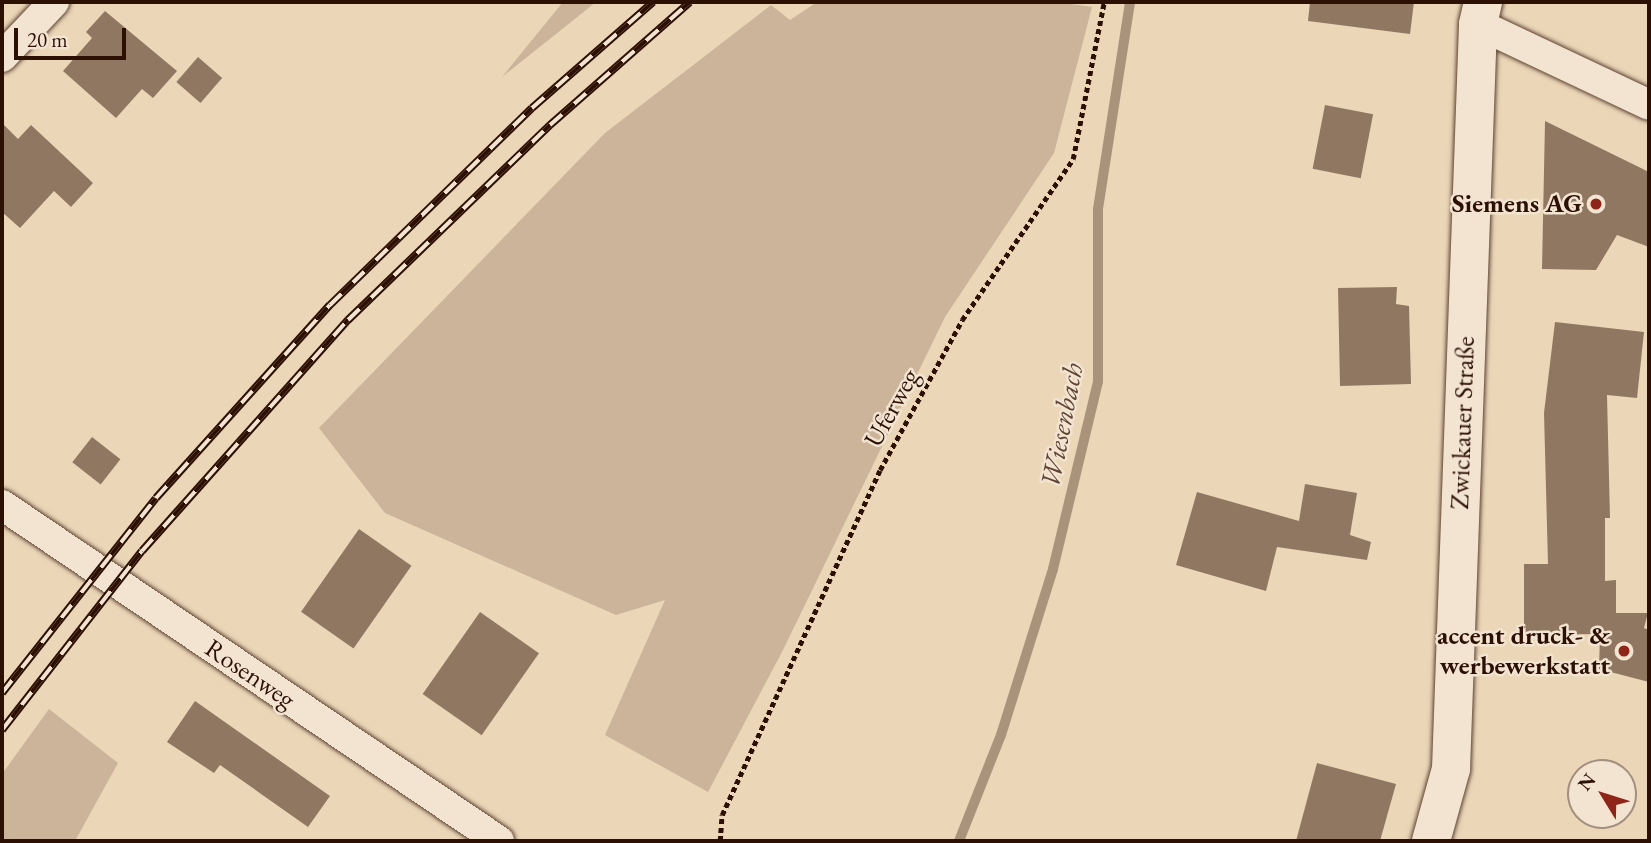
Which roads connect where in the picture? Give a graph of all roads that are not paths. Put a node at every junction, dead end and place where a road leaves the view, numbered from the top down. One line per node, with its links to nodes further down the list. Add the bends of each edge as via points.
1 (54, 2): 3 (street)
2 (1480, 13): 4 (street); 7 (main road, Zwickauer Straße, via 1451,769)
3 (2, 57)
4 (1649, 105)
5 (2, 505): 6 (street, Rosenweg)
6 (499, 841)
7 (1431, 841)

